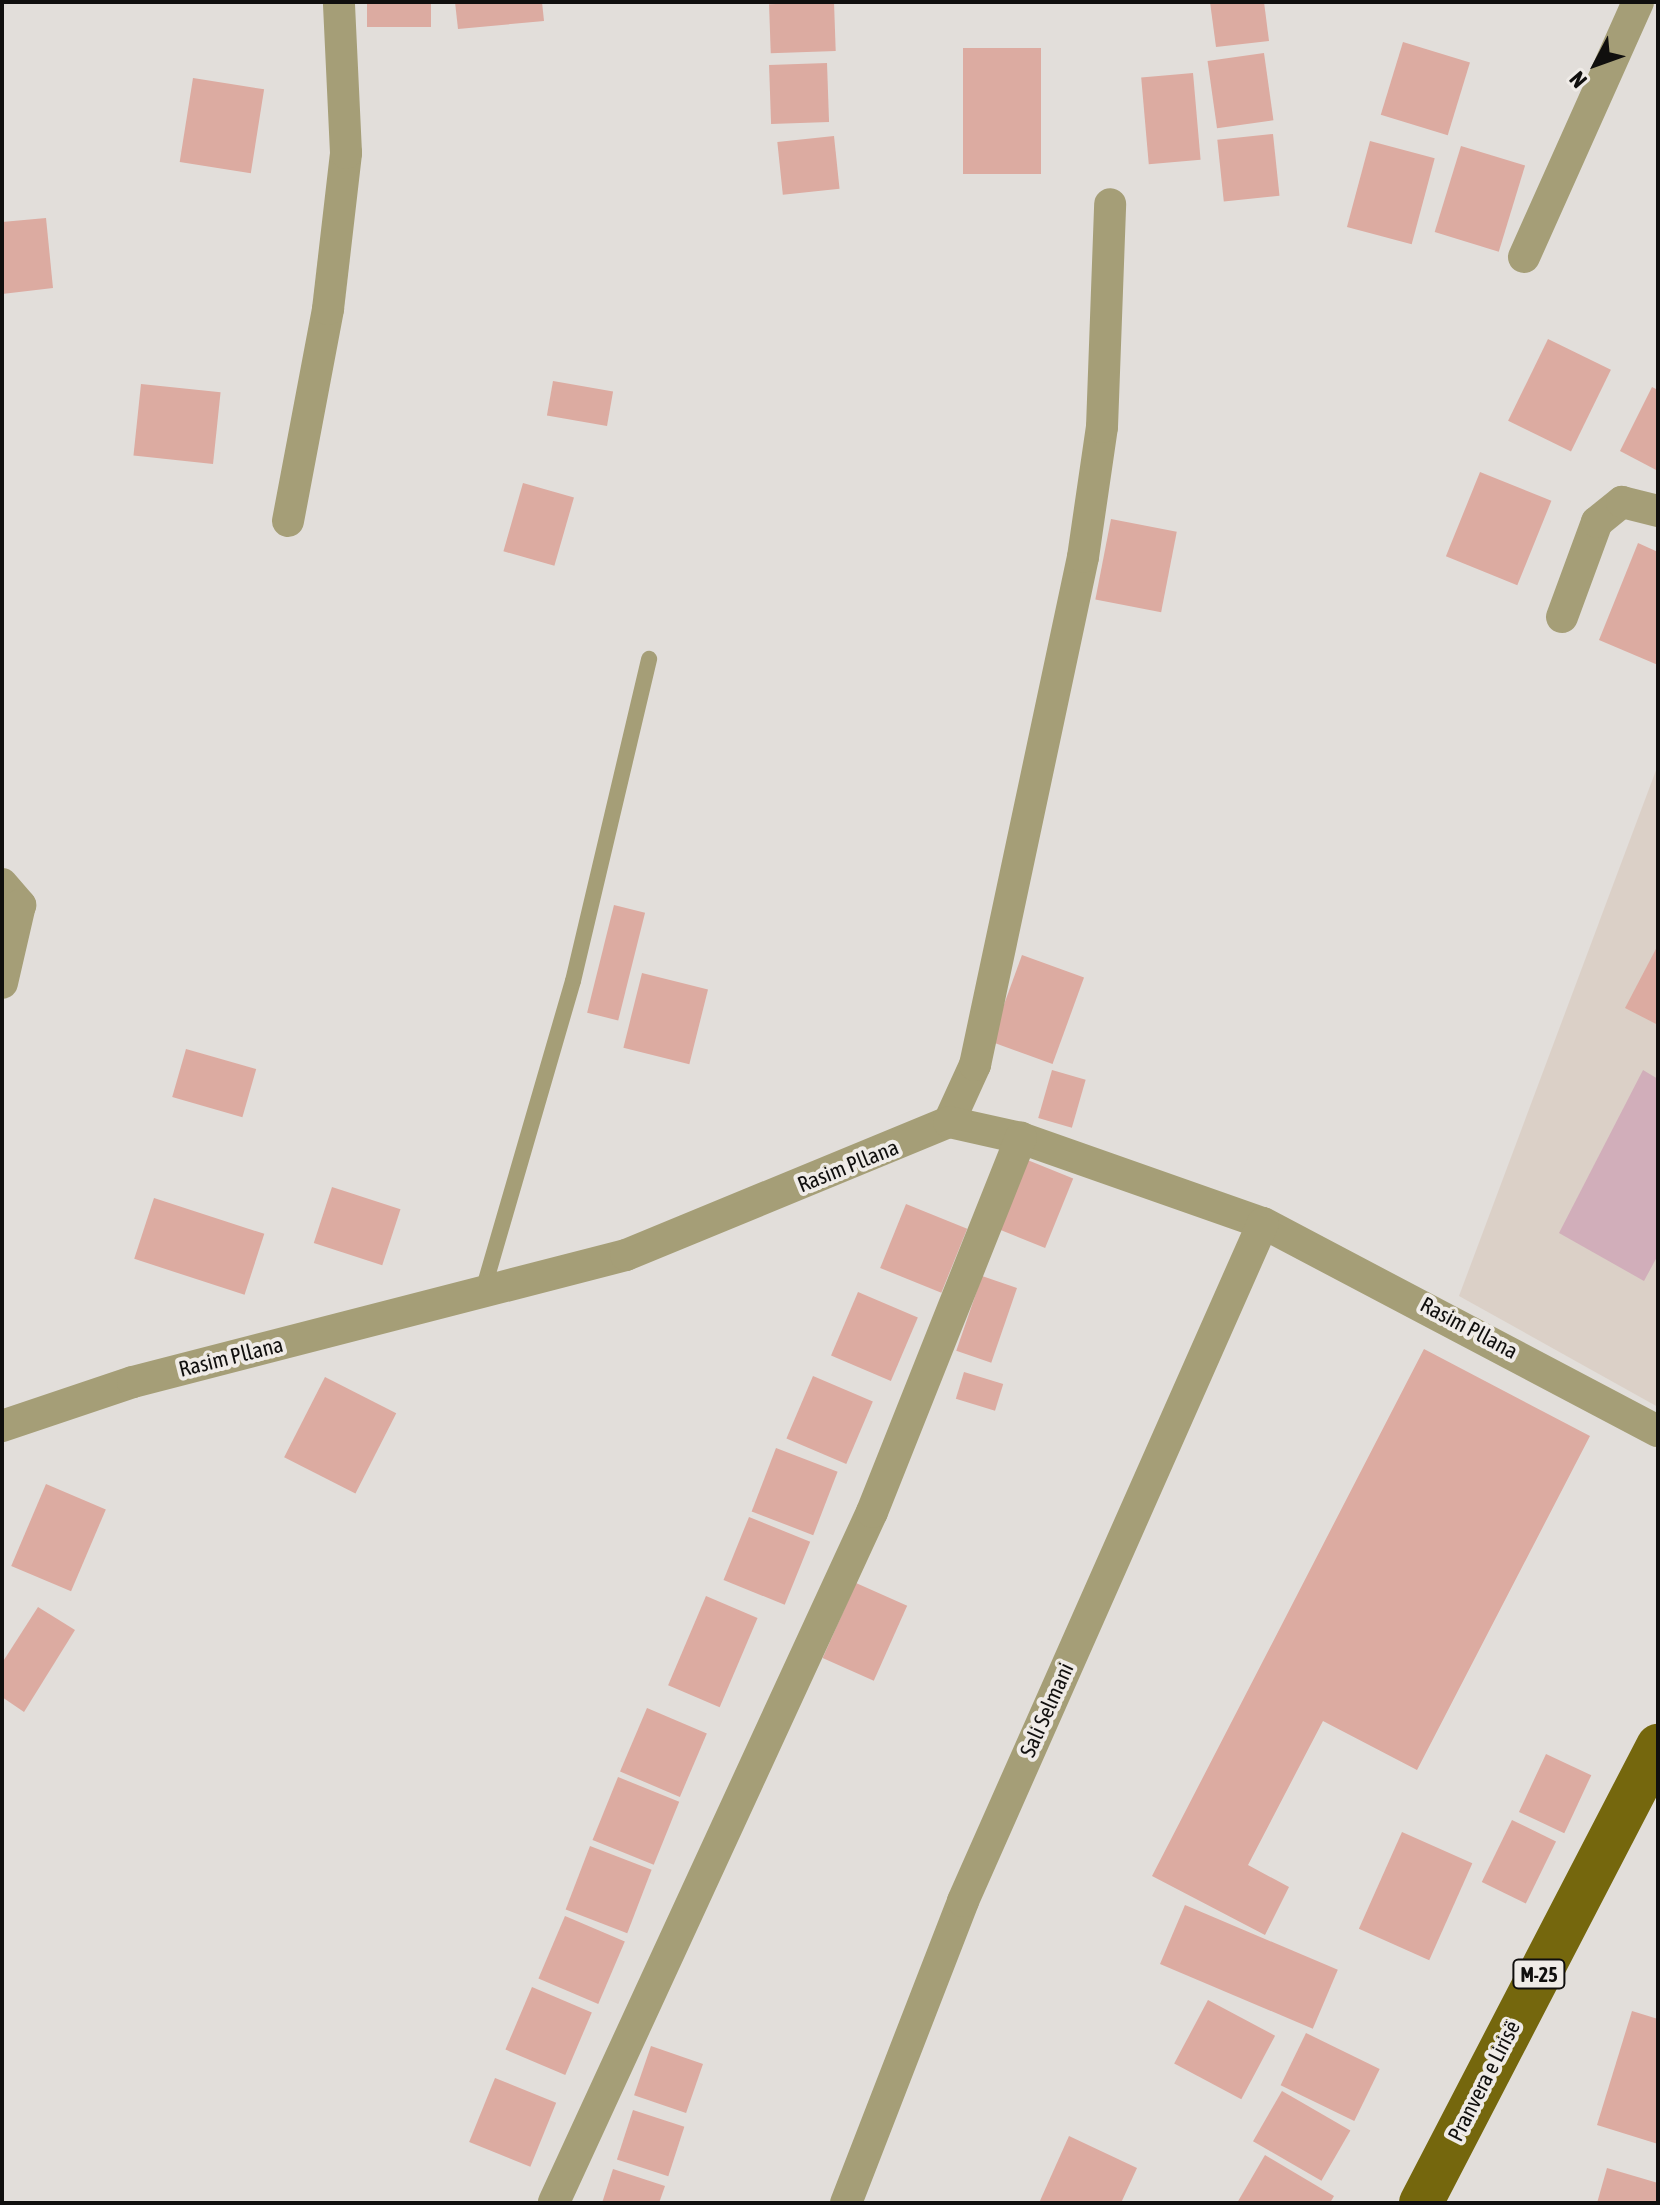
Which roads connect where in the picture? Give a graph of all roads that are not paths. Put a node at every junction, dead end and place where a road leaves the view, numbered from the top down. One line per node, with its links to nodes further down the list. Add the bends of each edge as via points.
1 (339, 2): 6 (street, via 346,153 328,309)
2 (1638, 2): 4 (street)
3 (1110, 204): 11 (street, via 1102,427 1083,557 975,1065)
4 (1524, 257)
5 (1658, 511): 7 (street, via 1622,502 1597,522)
6 (288, 521)
7 (1562, 617)
8 (649, 659): 14 (lane, via 573,981)
9 (2, 884): 10 (street, via 20,905)
10 (2, 983)
11 (949, 1122): 12 (street, Rasim Pllana); 14 (street, Rasim Pllana, via 626,1255)
12 (1021, 1138): 13 (street, Rasim Pllana); 19 (street, via 872,1512)
13 (1263, 1223): 16 (street, Rasim Pllana); 20 (street, Sali Selmani, via 963,1901)
14 (481, 1295): 15 (street, Rasim Pllana, via 133,1382)
15 (2, 1426)
16 (1658, 1431)
17 (1658, 1746): 21 (main road, Pranvera e Lirisë / M-25)
18 (1658, 1800): 22 (main road, Pranvera e Lirisë)
19 (554, 2202)
20 (846, 2203)
21 (1421, 2203)
22 (1453, 2203)

